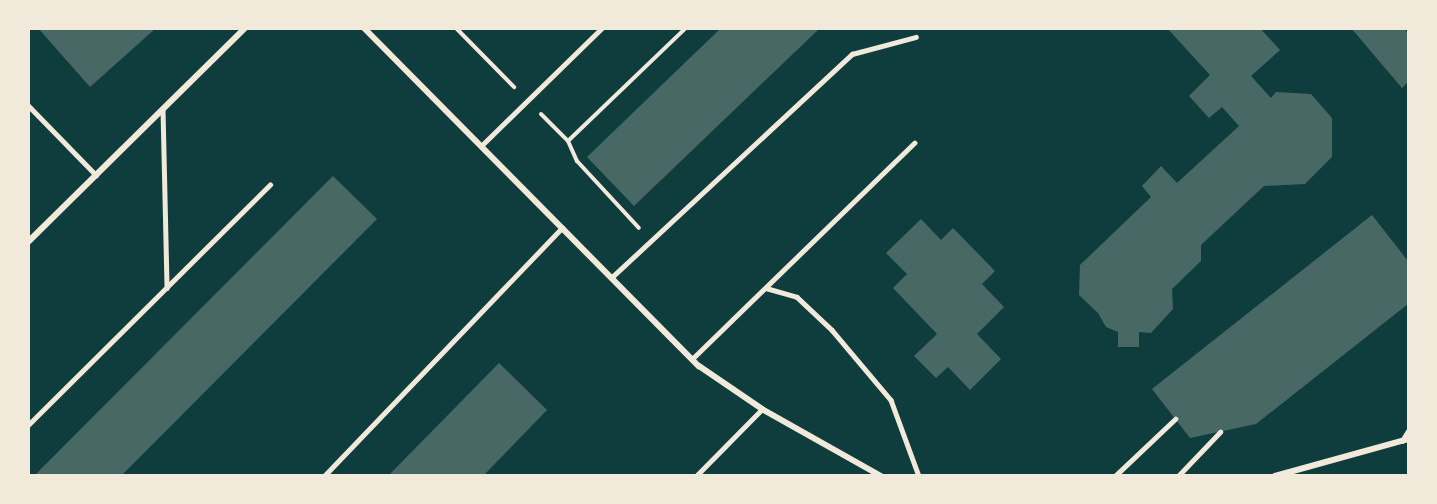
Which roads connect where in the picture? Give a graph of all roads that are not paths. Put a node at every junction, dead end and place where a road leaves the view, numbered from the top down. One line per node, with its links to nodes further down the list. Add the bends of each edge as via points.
1 (245, 28): 6 (street)
2 (364, 28): 8 (street)
3 (602, 28): 8 (lane)
4 (916, 37): 13 (lane, via 852,54)
5 (28, 105): 9 (lane)
6 (163, 109): 9 (street); 14 (lane)
7 (914, 143): 15 (lane)
8 (481, 146): 11 (street)
9 (96, 175): 12 (street)
10 (270, 185): 14 (lane)
11 (562, 228): 13 (street); 23 (lane)
12 (28, 242)
13 (611, 278): 16 (street)
14 (166, 288): 19 (lane)
15 (766, 288): 16 (lane); 26 (lane, via 797,297 832,330 891,400)
16 (692, 359): 17 (street)
17 (762, 409): 24 (lane); 25 (street)
18 (1175, 419): 27 (lane)
19 (28, 425)
20 (1408, 431): 22 (lane)
21 (1221, 432): 28 (lane)
22 (1405, 440): 29 (street)
23 (324, 476)
24 (696, 476)
25 (881, 476)
26 (919, 476)
27 (1115, 476)
28 (1178, 476)
29 (1275, 476)

